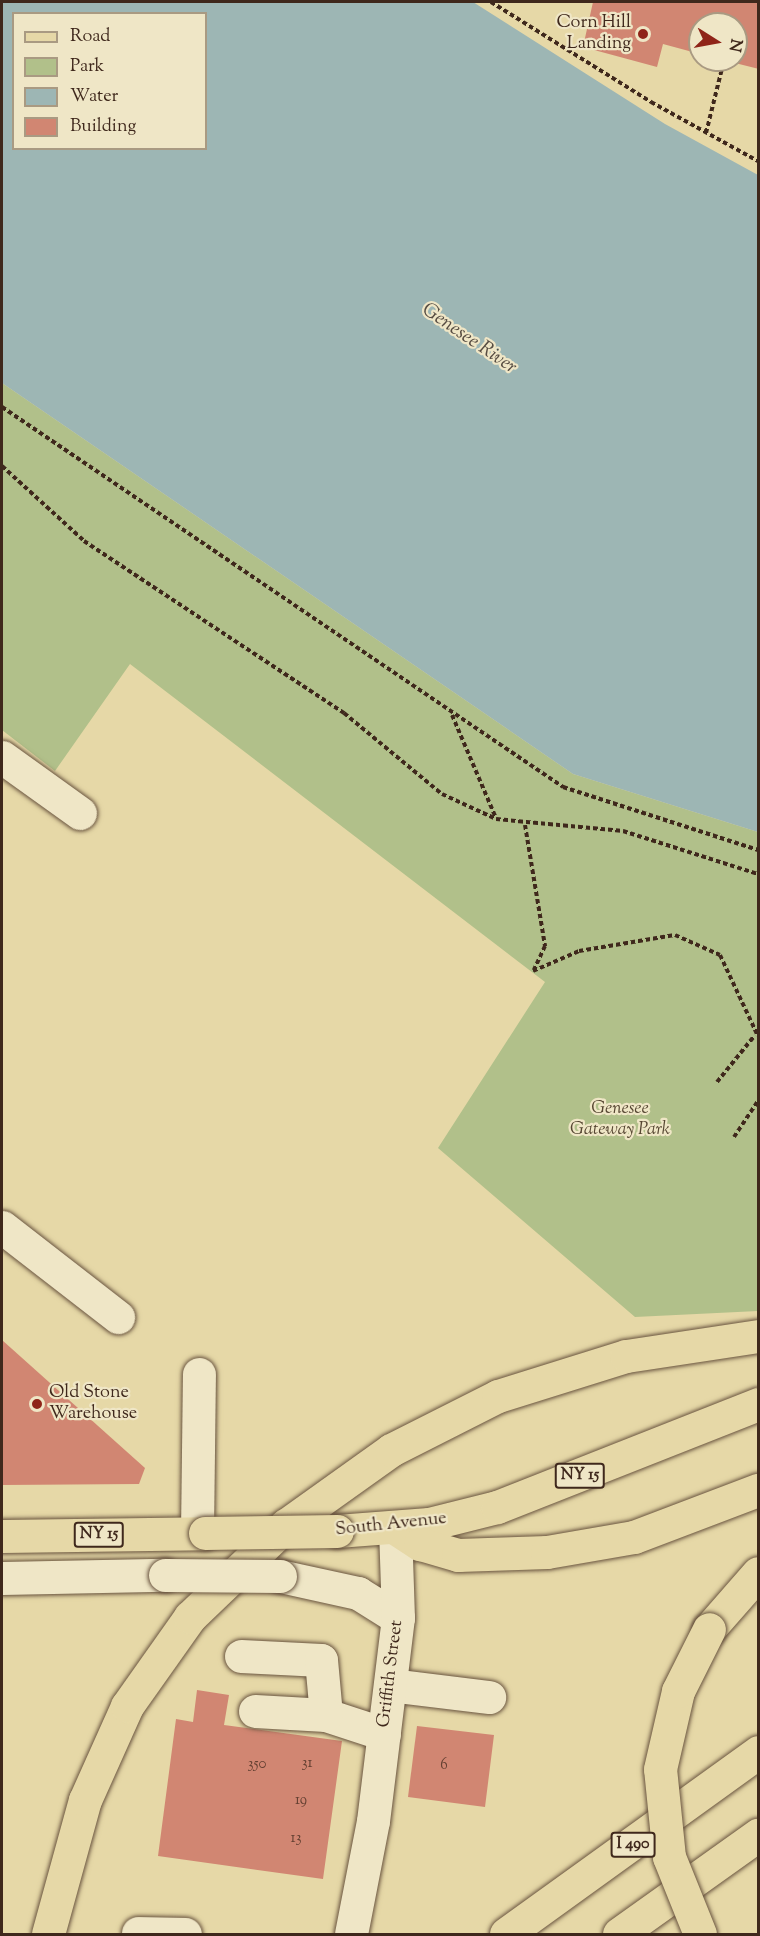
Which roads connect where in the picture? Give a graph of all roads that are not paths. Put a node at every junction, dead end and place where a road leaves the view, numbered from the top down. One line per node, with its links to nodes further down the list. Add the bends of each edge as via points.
1 (2, 757): 2 (street)
2 (80, 813)
3 (2, 1227): 4 (street)
4 (118, 1317)
5 (759, 1336): 24 (main road, via 626,1356 498,1396 391,1450 286,1525 190,1617 127,1706 85,1800)
6 (199, 1374): 10 (street)
7 (759, 1404): 9 (main road, South Avenue / NY 15, via 516,1501)
8 (759, 1491): 9 (main road, via 634,1537 547,1552 458,1555 420,1544)
9 (395, 1528): 10 (main road, South Avenue / NY 15, bridge); 14 (street, Griffith Street)
10 (201, 1533): 11 (main road, South Avenue / NY 15)
11 (2, 1536)
12 (759, 1574): 29 (main road, bridge, via 709,1629 678,1691 660,1769 669,1857)
13 (2, 1578): 14 (street, bridge, via 280,1576 358,1593)
14 (398, 1618): 16 (street, Griffith Street)
15 (242, 1656): 19 (street, via 321,1660)
16 (390, 1685): 17 (street); 20 (street, Griffith Street)
17 (489, 1697)
18 (255, 1711): 19 (street)
19 (326, 1715): 20 (street)
20 (384, 1734): 26 (street, Griffith Street, via 374,1821)
21 (759, 1752): 27 (main road, I 490)
22 (759, 1834): 28 (main road)
23 (138, 1933): 25 (street)
24 (48, 1935)
25 (185, 1935)
26 (351, 1935)
27 (506, 1935)
28 (619, 1935)
29 (700, 1935)

